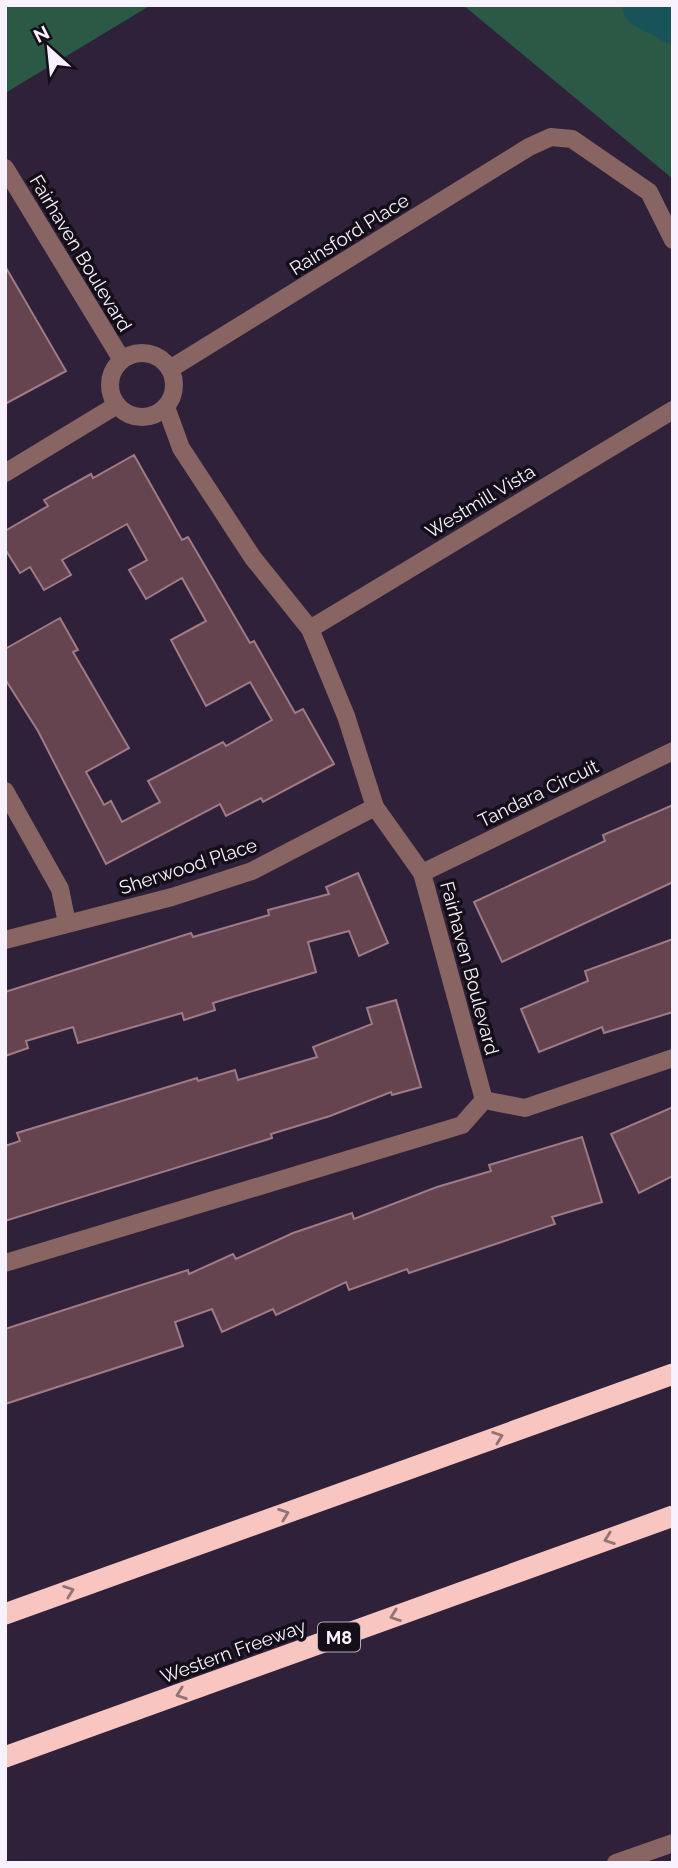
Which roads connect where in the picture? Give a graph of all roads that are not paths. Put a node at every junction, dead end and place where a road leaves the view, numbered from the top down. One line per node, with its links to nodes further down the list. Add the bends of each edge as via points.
1 (5, 168): 3 (street, Fairhaven Boulevard)
2 (673, 240): 4 (street, Rainsford Place, via 649,192 572,139 551,137)
3 (122, 360): 4 (street, via 142,352 162,359); 5 (street, via 109,384)
4 (170, 369): 6 (street, via 174,391)
5 (117, 405): 6 (street, via 134,416); 8 (street)
6 (166, 407): 9 (street, Fairhaven Boulevard, via 181,448 224,514)
7 (673, 410): 9 (street, Westmill Vista)
8 (5, 473)
9 (310, 628): 12 (street, Fairhaven Boulevard, via 346,716)
10 (673, 751): 13 (street, Tandara Circuit)
11 (5, 790): 14 (street, via 60,888)
12 (375, 807): 13 (street, Fairhaven Boulevard); 14 (street, Sherwood Place, via 253,871)
13 (422, 873): 17 (street, Fairhaven Boulevard)
14 (67, 923): 15 (street, Sherwood Place)
15 (5, 940)
16 (673, 1058): 17 (street, via 525,1108)
17 (484, 1100): 18 (street, via 463,1125)
18 (5, 1263)
19 (673, 1374): 21 (highway, one-way to 19)
20 (673, 1516): 22 (highway, Western Freeway / M8, one-way to 22)
21 (5, 1614)
22 (5, 1758)
23 (673, 1843): 24 (street)
24 (616, 1863)

